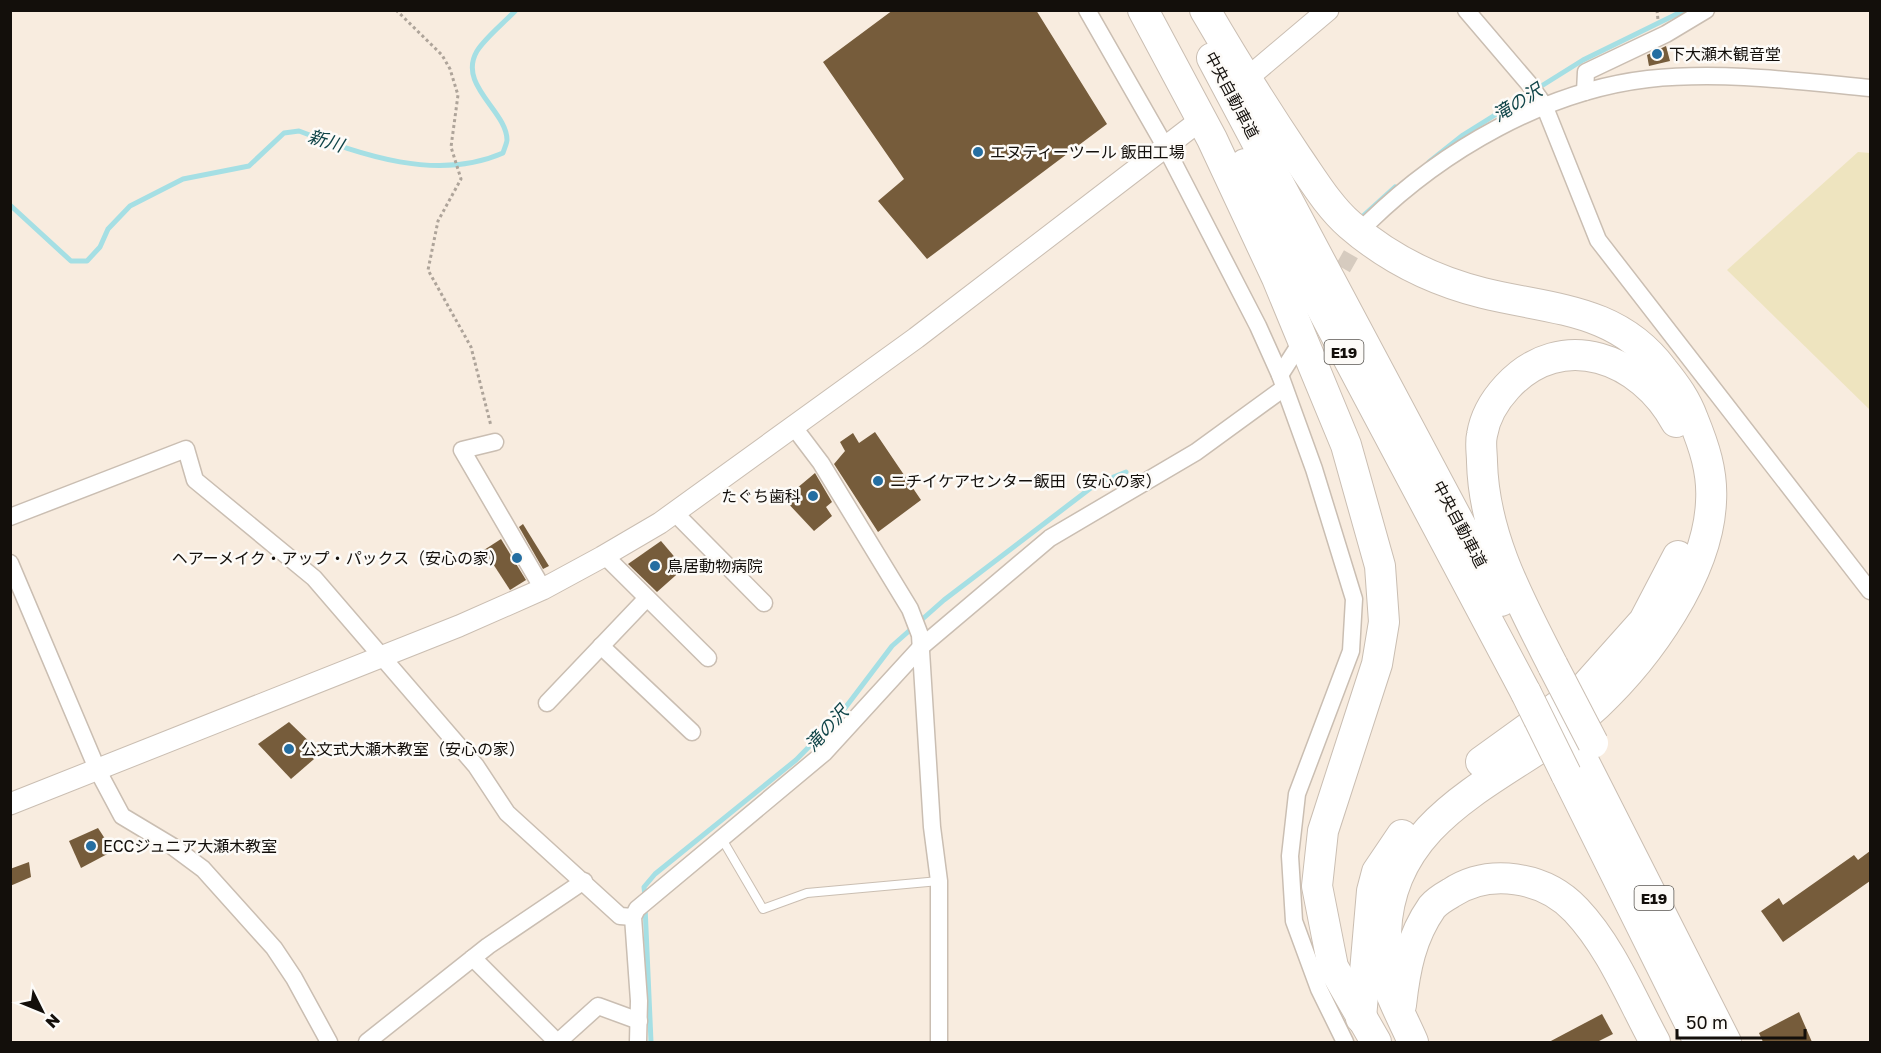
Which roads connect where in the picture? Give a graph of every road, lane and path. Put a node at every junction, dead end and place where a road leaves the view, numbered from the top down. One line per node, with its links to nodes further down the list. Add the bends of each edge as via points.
1 (396, 10): 22 (path, via 442,55 458,95 452,147 461,179 438,221 428,270 471,347)
2 (1088, 10): 17 (street)
3 (1143, 10): 48 (highway, via 1212,139 1277,278 1346,445 1380,566 1384,622 1377,664 1323,831 1317,886 1333,967)
4 (1162, 10): 35 (highway, 中央自動車道 / E19)
5 (1187, 10): 35 (highway, 中央自動車道 / E19)
6 (1205, 10): 46 (highway, via 1314,181 1349,225 1406,264 1433,277 1483,293 1584,314 1638,342 1685,398 1705,446 1711,474 1712,505 1699,555 1679,602 1660,632 1596,705 1543,745 1472,790 1423,837 1405,863 1392,890 1387,918 1385,976)
7 (1328, 10): 12 (street)
8 (1466, 10): 15 (street)
9 (1657, 10): 11 (path)
10 (1706, 10): 14 (street, via 1586,72)
11 (1658, 19)
12 (1257, 70)
13 (1870, 88): 14 (street, via 1744,76 1648,79)
14 (1585, 92): 15 (street)
15 (1538, 95): 18 (street); 28 (street, via 1598,240)
16 (1194, 125): 17 (street)
17 (1166, 148): 20 (street, via 1258,326); 21 (street)
18 (1369, 222)
19 (1298, 347): 20 (street)
20 (1282, 382): 31 (street, via 1196,452 1050,538); 48 (street, via 1354,599 1351,651 1297,794 1290,856 1294,921 1319,989)
21 (793, 426): 23 (street); 31 (street, via 821,464 913,615)
22 (495, 442): 27 (street, via 462,450)
23 (674, 512): 25 (street); 30 (street)
24 (10, 517): 33 (street, via 186,449 195,480 315,578)
25 (605, 556): 27 (street); 29 (street)
26 (10, 563): 39 (street)
27 (543, 589): 33 (street)
28 (1870, 591)
29 (647, 598): 32 (street); 34 (street)
30 (764, 603)
31 (920, 641): 41 (street, via 824,753); 43 (street)
32 (601, 646): 36 (street); 37 (street)
33 (384, 656): 39 (street); 42 (street, via 476,766 507,813)
34 (708, 658)
35 (1541, 680): 38 (highway, 中央自動車道 / E19, bridge); 38 (highway, bridge); 48 (highway, via 1483,493 1482,435 1496,399 1520,373 1554,357 1603,359 1637,375 1666,404 1680,430 1692,477 1688,528 1671,574 1644,621 1586,686 1427,804 1377,872 1366,933 1367,975)
36 (547, 703)
37 (692, 732)
38 (1580, 757): 56 (highway, 中央自動車道 / E19); 57 (highway, via 1688,936 1692,971)
39 (98, 771): 40 (street); 49 (street, via 122,816 202,869 274,948)
40 (10, 804)
41 (722, 838): 43 (lane, via 763,909 807,893); 44 (street)
42 (584, 880): 44 (street, via 620,916); 45 (street)
43 (939, 881): 53 (street)
44 (635, 913): 47 (street)
45 (473, 958): 50 (street); 51 (street)
46 (1400, 1010): 54 (highway); 55 (highway, via 1405,969 1415,935 1434,904 1459,888 1489,877 1521,880 1562,898 1599,938)
47 (639, 1021): 51 (street, via 598,1006); 52 (street)
48 (1361, 1034)
49 (329, 1042)
50 (367, 1042)
51 (558, 1042)
52 (638, 1042)
53 (939, 1042)
54 (1413, 1042)
55 (1655, 1042)
56 (1699, 1042)
57 (1725, 1042)

